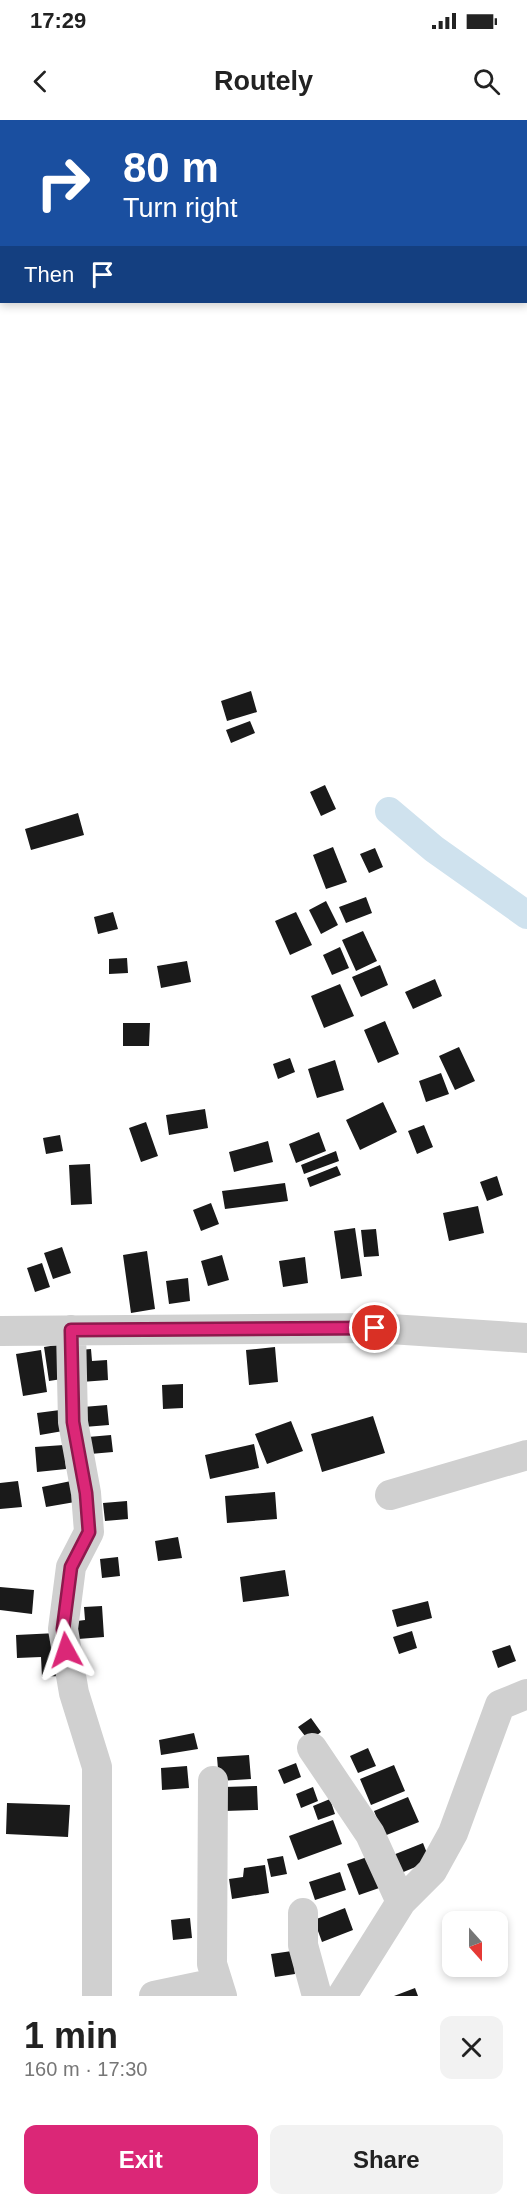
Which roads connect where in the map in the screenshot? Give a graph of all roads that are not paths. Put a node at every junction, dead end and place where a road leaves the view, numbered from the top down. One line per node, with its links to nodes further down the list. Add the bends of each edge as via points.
1 (71, 1330): 2 (street); 3 (street, via 375,1328); 12 (street, via 73,1422 89,1532 71,1567 63,1629 74,1692 97,1767)
2 (0, 1331)
3 (527, 1338)
4 (527, 1455): 5 (street)
5 (390, 1495)
6 (527, 1694): 9 (street, via 500,1705 453,1833 432,1871)
7 (312, 1748): 9 (street, via 370,1834)
8 (213, 1781): 11 (street, via 212,1964)
9 (401, 1902): 15 (street)
10 (303, 1913): 14 (street, via 303,1945)
11 (219, 1990): 13 (street)
12 (97, 1996)
13 (154, 1996)
14 (317, 1996)
15 (342, 1996)

